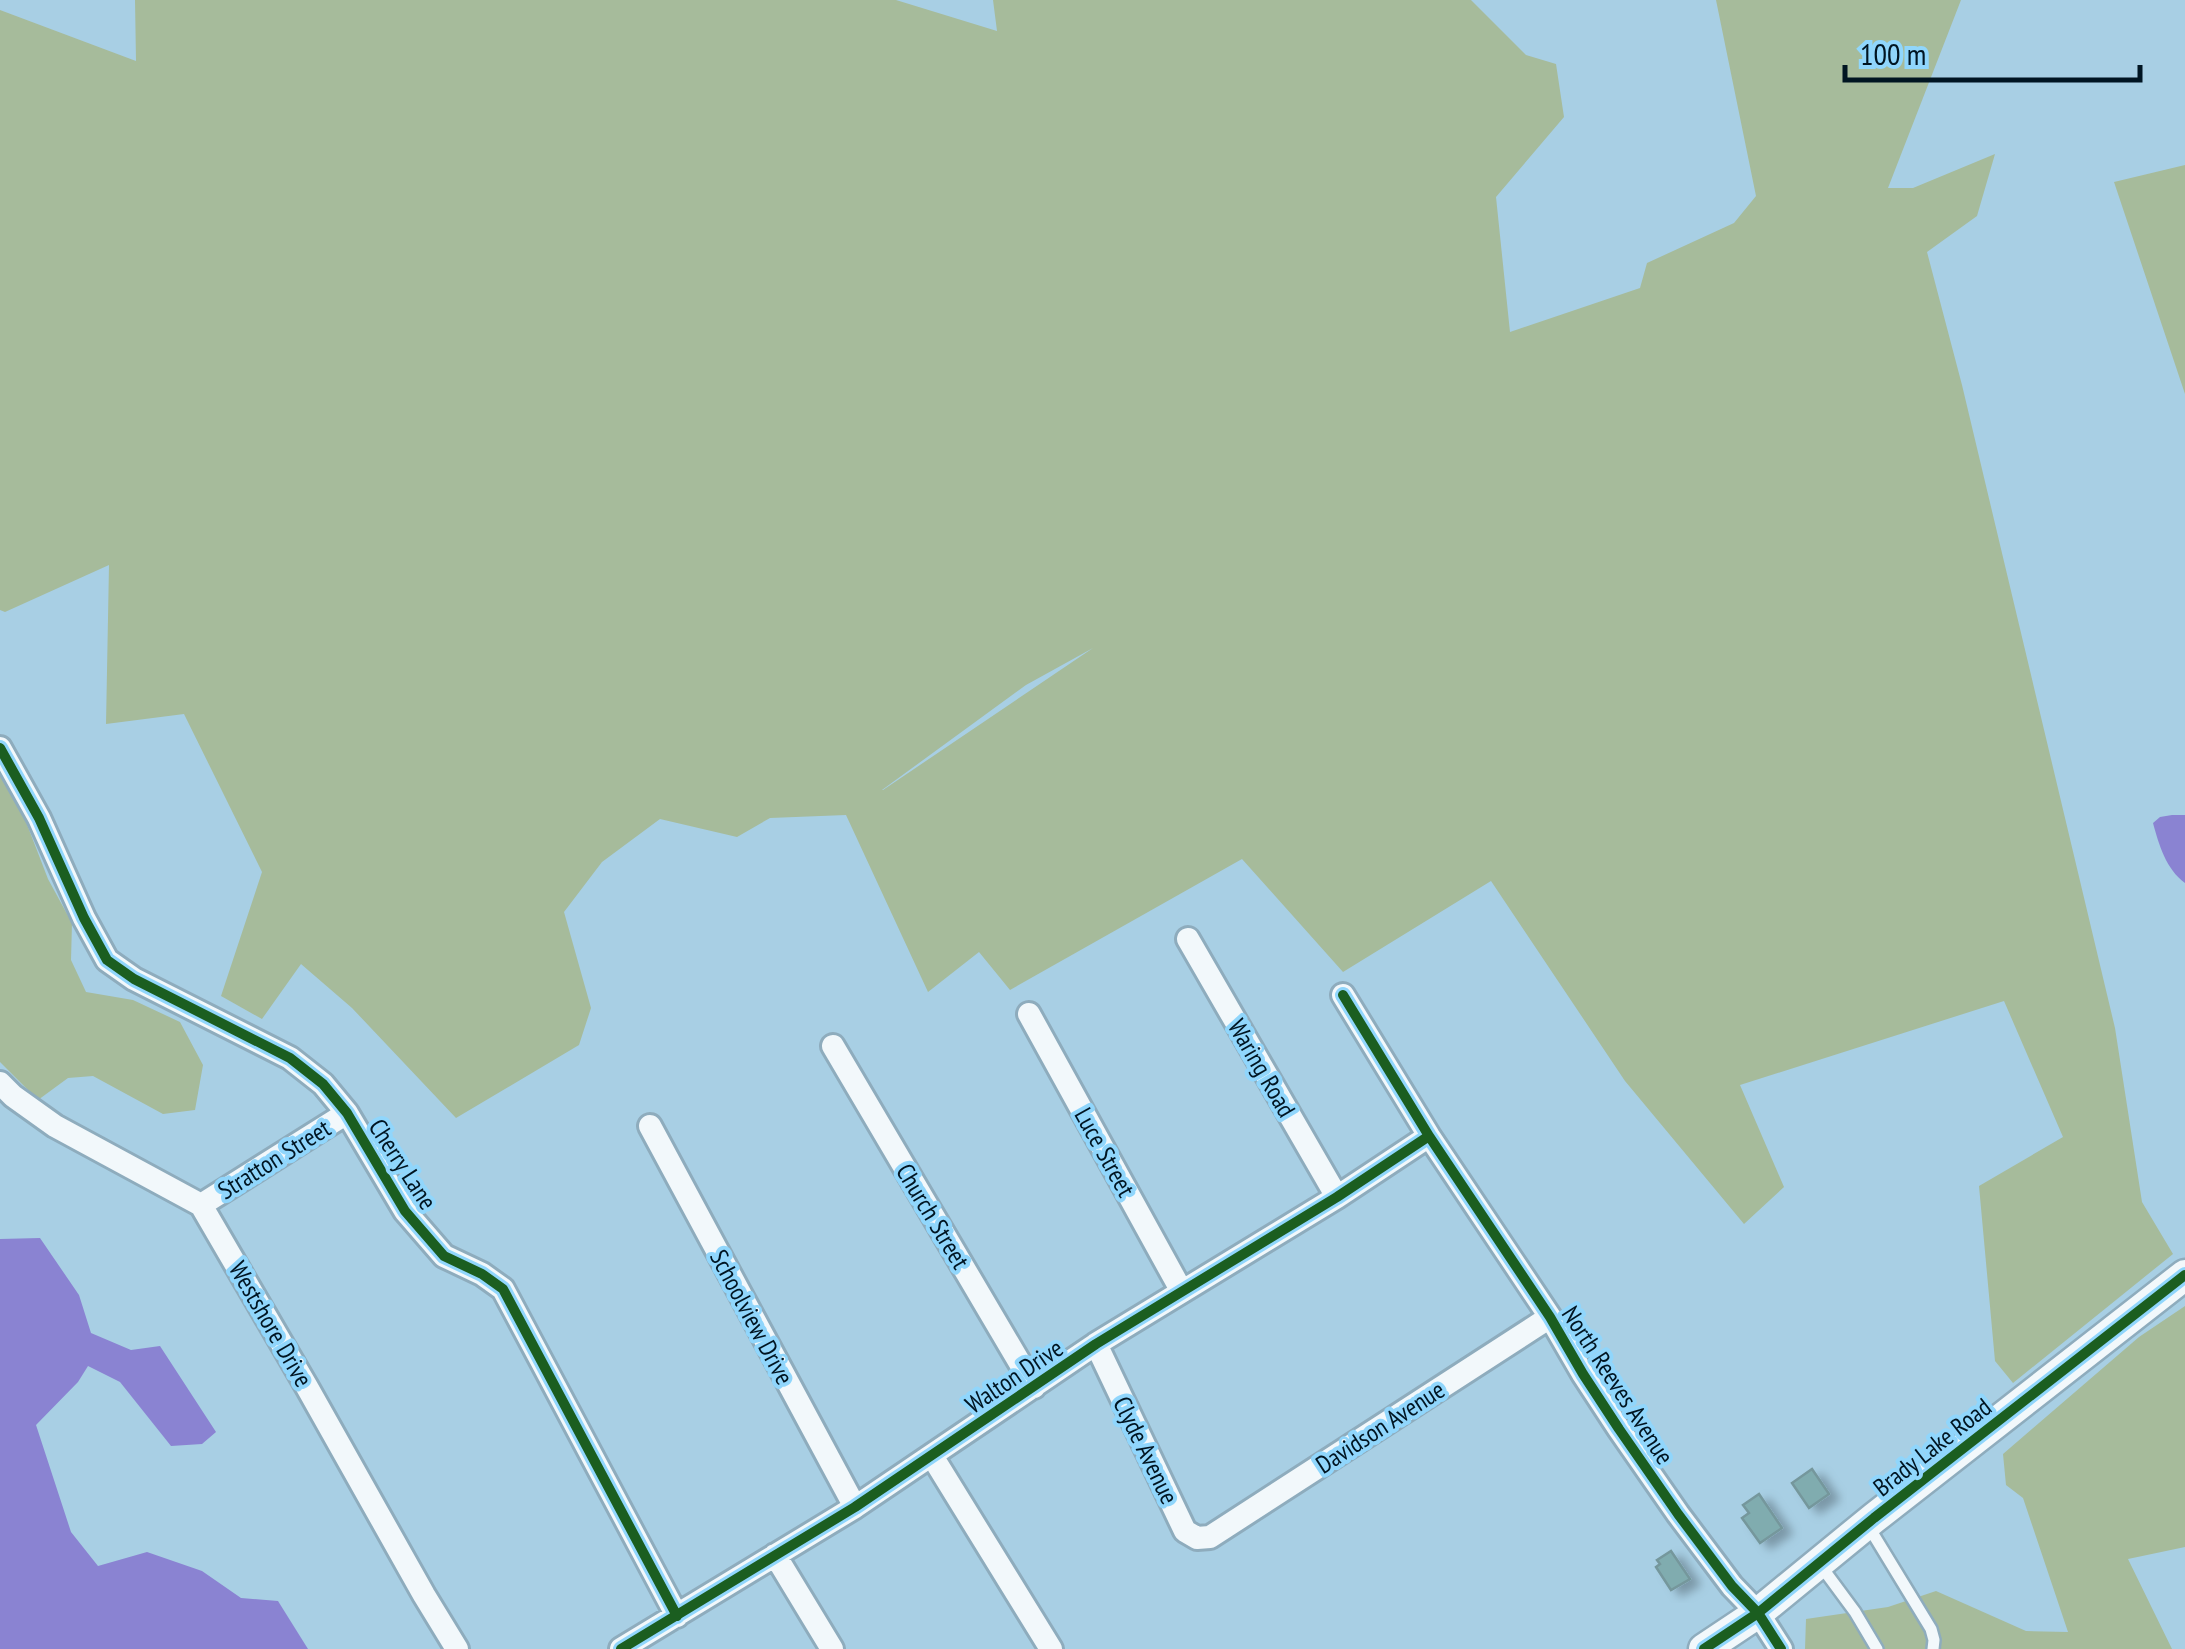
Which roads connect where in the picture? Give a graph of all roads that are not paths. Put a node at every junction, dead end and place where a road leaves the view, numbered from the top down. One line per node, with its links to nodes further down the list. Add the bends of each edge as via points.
1 (0, 748): 7 (street, Cherry Lane, via 107,960 290,1058)
2 (1188, 940): 10 (street, Waring Road)
3 (1343, 995): 9 (street, North Reeves Avenue)
4 (1028, 1014): 13 (street, Luce Street)
5 (833, 1046): 16 (street, Church Street)
6 (0, 1082): 11 (street, via 56,1126)
7 (347, 1114): 11 (street, Stratton Street); 24 (street, Cherry Lane, via 405,1211 444,1256 503,1289)
8 (650, 1126): 18 (street, Schoolview Drive)
9 (1428, 1136): 10 (street, Walton Drive); 14 (street, North Reeves Avenue)
10 (1336, 1197): 13 (street, Walton Drive)
11 (201, 1205): 26 (street, Westshore Drive)
12 (2185, 1275): 19 (street, Brady Lake Road)
13 (1181, 1290): 15 (street, Walton Drive)
14 (1550, 1317): 20 (street, Davidson Avenue); 23 (street, North Reeves Avenue, via 1678,1514)
15 (1096, 1344): 16 (street, Walton Drive); 20 (street, Clyde Avenue, via 1185,1530)
16 (1034, 1386): 17 (street, Walton Drive)
17 (932, 1456): 18 (street, Walton Drive); 29 (street)
18 (855, 1507): 21 (street, Walton Drive)
19 (1867, 1524): 22 (street, Brady Lake Road); 33 (lane, via 1931,1629)
20 (1210, 1537)
21 (776, 1556): 24 (street, Walton Drive); 28 (street)
22 (1819, 1564): 23 (street, Brady Lake Road); 32 (lane)
23 (1758, 1613): 30 (street, Brady Lake Road); 31 (street, North Reeves Avenue)
24 (677, 1616): 25 (street, Walton Drive)
25 (646, 1642): 27 (street, Walton Drive)
26 (457, 1649)
27 (621, 1649)
28 (832, 1649)
29 (1051, 1649)
30 (1704, 1649)
31 (1781, 1649)
32 (1877, 1649)
33 (1933, 1649)

